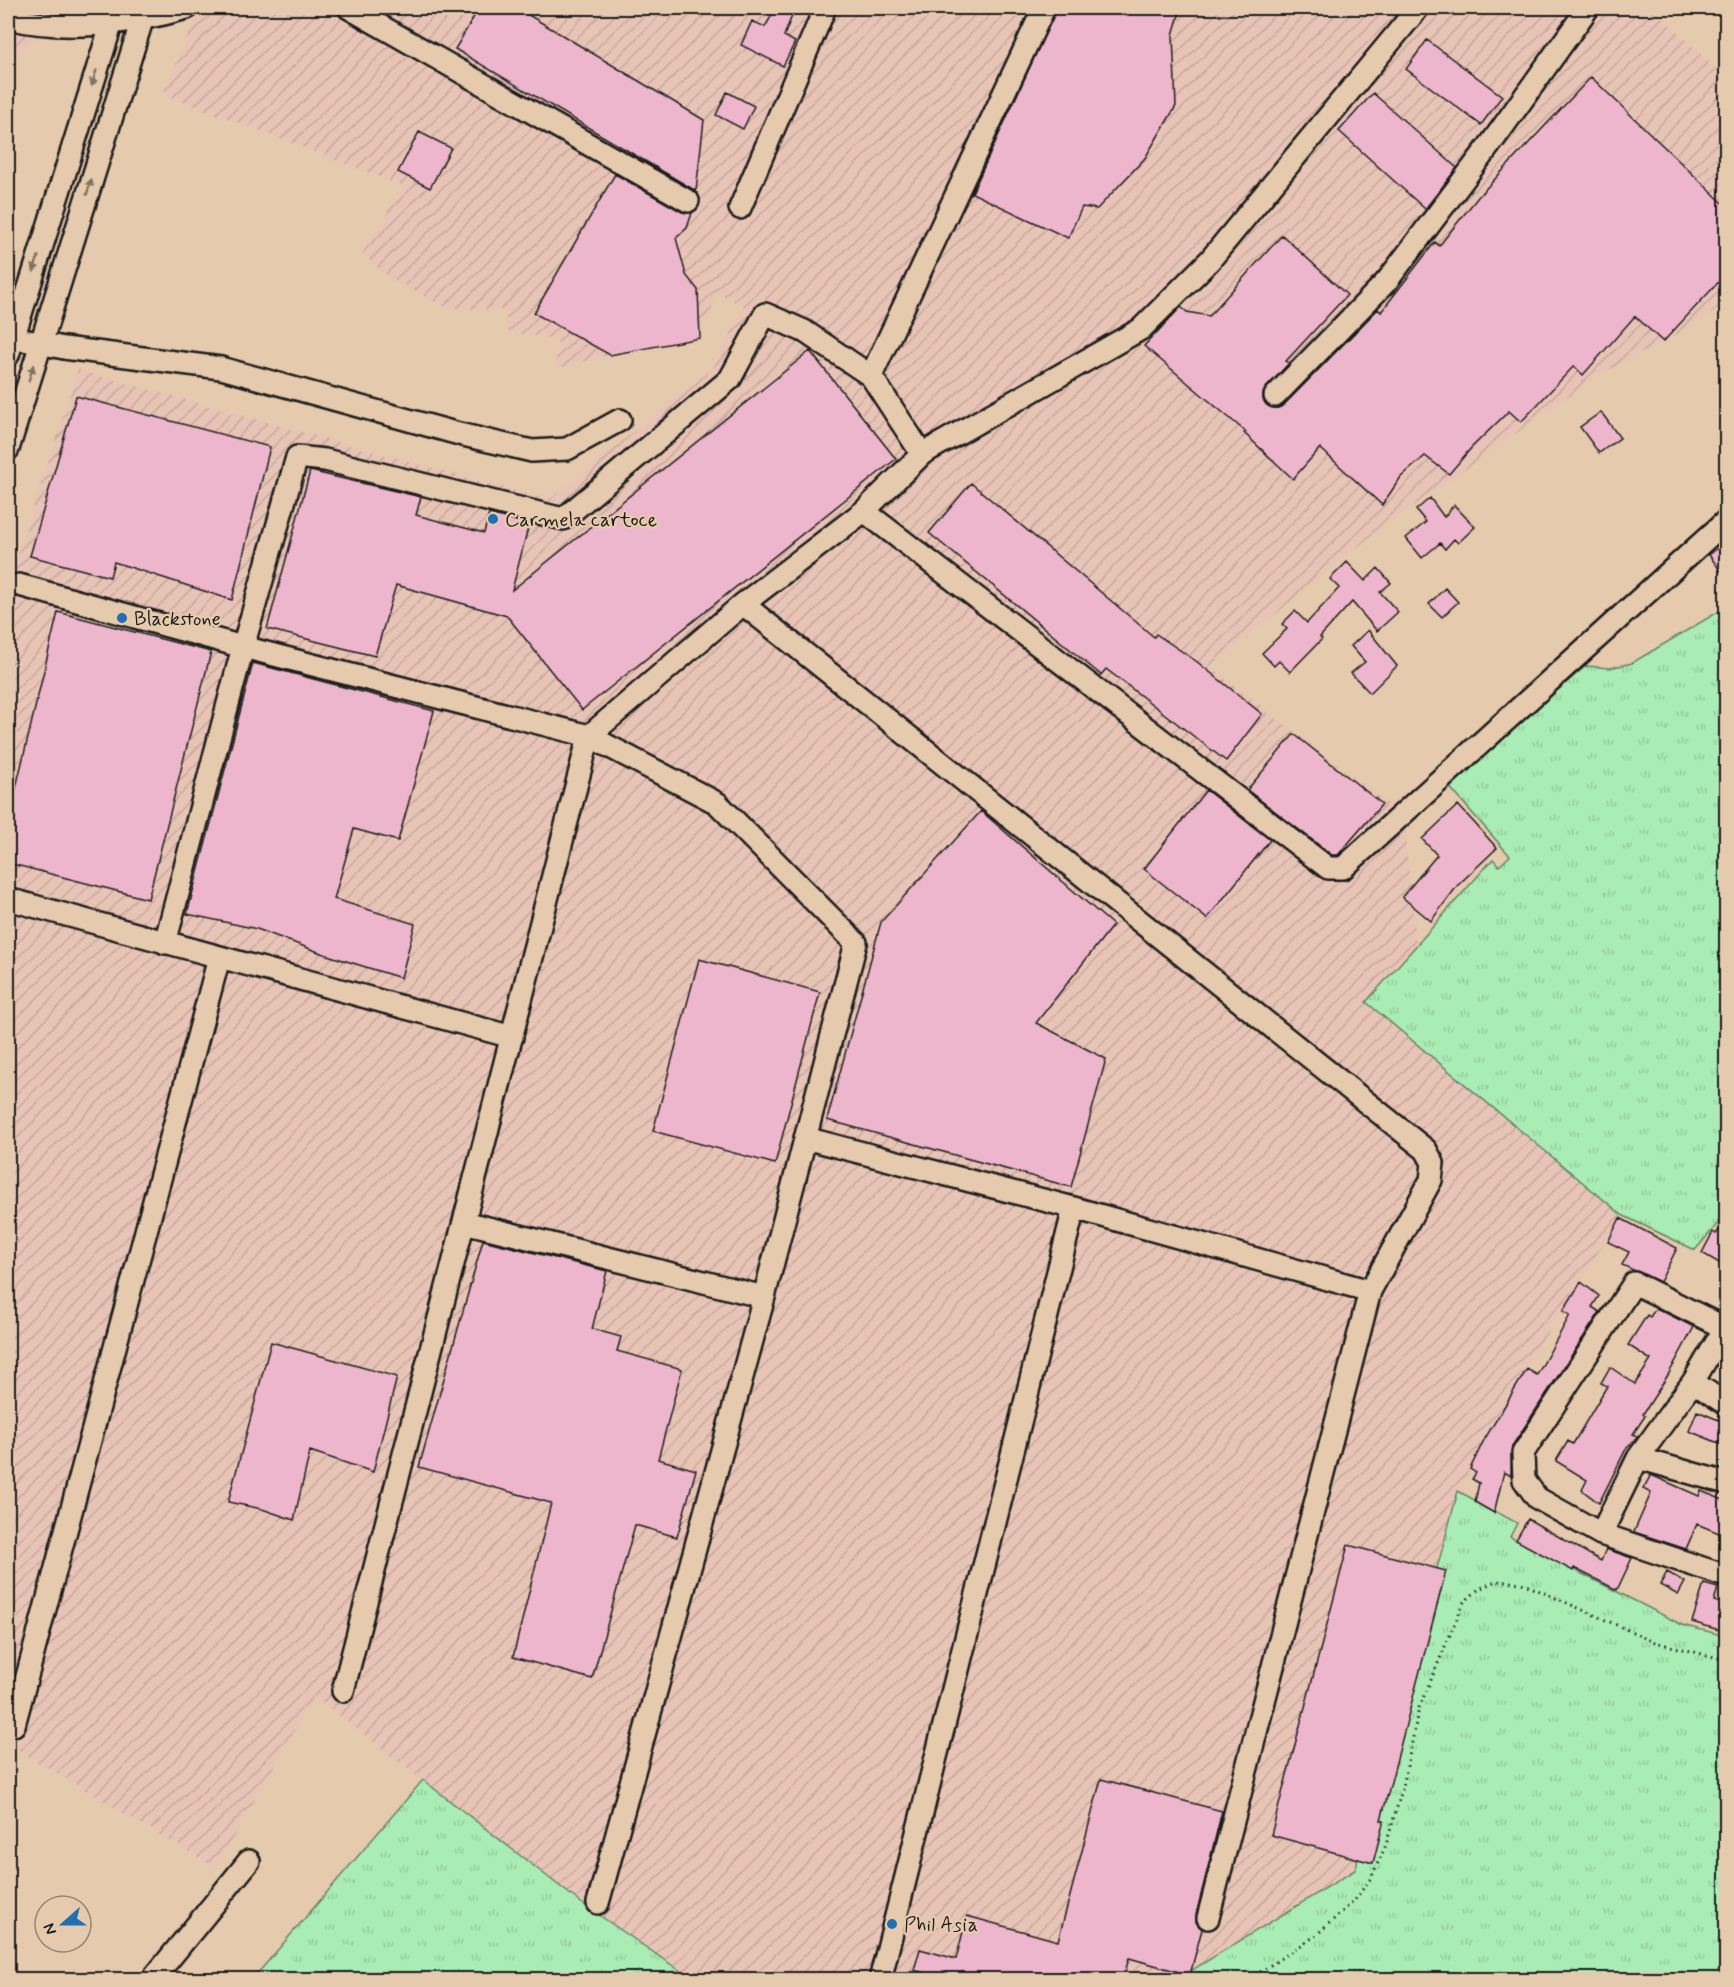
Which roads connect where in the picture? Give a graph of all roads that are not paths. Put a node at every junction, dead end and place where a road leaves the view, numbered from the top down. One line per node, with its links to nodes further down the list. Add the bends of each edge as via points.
1 (187, 8): 7 (street)
2 (349, 8): 10 (street)
3 (825, 8): 11 (street)
4 (1044, 8): 14 (street)
5 (1418, 8): 18 (street, via 1210,260 1141,329)
6 (1588, 8): 15 (street, via 1387,281)
7 (143, 17): 9 (street); 13 (street, one-way to 7)
8 (8, 18): 9 (street, via 38,25)
9 (112, 22): 12 (street, one-way to 12)
10 (688, 201)
11 (740, 208)
12 (9, 343): 13 (street)
13 (40, 343): 16 (street, via 221,368 532,451 567,449); 17 (street, one-way to 13)
14 (871, 376): 18 (street); 23 (street, via 804,331 765,314 730,380 563,519 325,460 297,457)
15 (1275, 396)
16 (620, 420)
17 (8, 449)
18 (922, 454): 19 (street)
19 (864, 511): 20 (street, via 1328,868 1343,868); 22 (street)
20 (1726, 521)
21 (19, 585): 23 (street)
22 (743, 604): 24 (street); 32 (street, via 1426,1150 1432,1163 1431,1180)
23 (243, 647): 24 (street); 26 (street)
24 (589, 736): 28 (street); 29 (street, via 717,803 856,943)
25 (8, 900): 26 (street)
26 (165, 943): 27 (street)
27 (219, 958): 28 (street); 42 (street)
28 (512, 1037): 31 (street)
29 (805, 1137): 30 (street); 33 (street)
30 (1074, 1208): 32 (street); 47 (street)
31 (464, 1222): 33 (street); 41 (street)
32 (1370, 1291): 45 (street)
33 (764, 1297): 44 (street)
34 (1726, 1327): 35 (street); 39 (street, via 1634,1283 1523,1453 1524,1480 1537,1498)
35 (1693, 1382): 36 (street); 37 (street)
36 (1726, 1404)
37 (1638, 1458): 38 (street); 39 (street)
38 (1726, 1484)
39 (1601, 1534): 40 (street)
40 (1726, 1576)
41 (343, 1691)
42 (14, 1725)
43 (249, 1861): 46 (street)
44 (598, 1903)
45 (1208, 1918)
46 (152, 1980)
47 (880, 1980)

